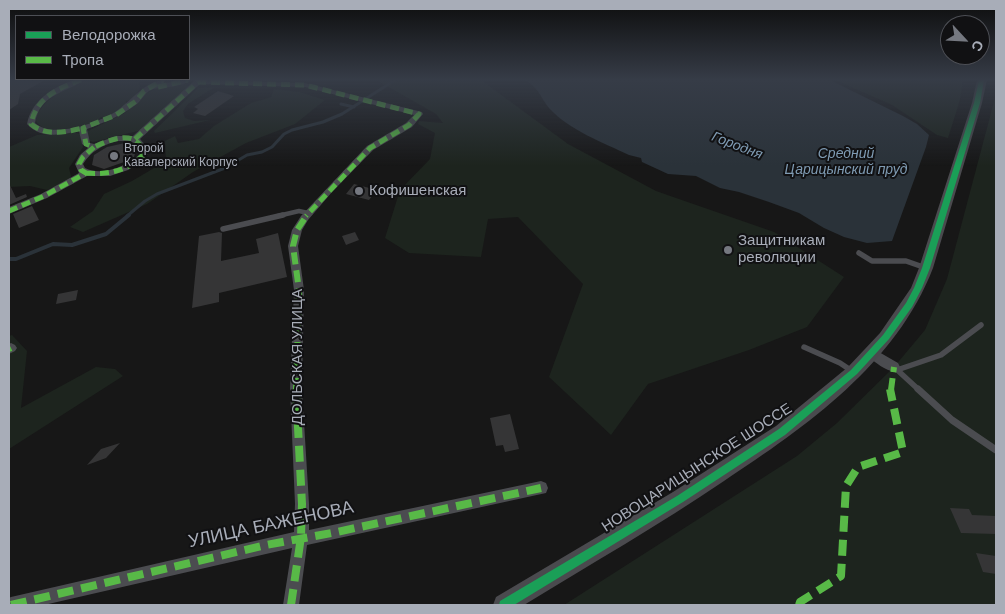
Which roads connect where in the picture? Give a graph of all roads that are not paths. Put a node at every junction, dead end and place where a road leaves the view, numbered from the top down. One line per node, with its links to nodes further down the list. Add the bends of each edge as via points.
1 (37, 109): 6 (street, via 31,124 37,129 48,132)
2 (125, 109): 6 (street)
3 (169, 109): 7 (street)
4 (398, 109): 11 (street, ДОЛЬСКАЯ УЛИЦА, via 419,114 409,125 370,148)
5 (975, 109): 14 (main road, НОВОЦАРИЦЫНСКОЕ ШОССЕ)
6 (83, 128): 8 (street, via 86,144)
7 (135, 139): 8 (street, via 117,139); 9 (street, via 143,147 144,154 138,161 118,171)
8 (94, 147): 9 (street, via 79,164)
9 (86, 173): 10 (street)
10 (9, 211)
11 (308, 213): 12 (lane, via 299,211); 22 (street, ДОЛЬСКАЯ УЛИЦА, via 297,230 293,246 299,290 296,389)
12 (223, 229)
13 (859, 253): 14 (lane, via 872,261 906,261)
14 (926, 268): 17 (main road, НОВОЦАРИЦЫНСКОЕ ШОССЕ, via 909,305)
15 (980, 325): 18 (lane, via 942,355)
16 (804, 347): 19 (lane)
17 (872, 353): 18 (street); 19 (main road, НОВОЦАРИЦЫНСКОЕ ШОССЕ)
18 (895, 369): 20 (lane, via 952,420)
19 (854, 372): 25 (main road, НОВОЦАРИЦЫНСКОЕ ШОССЕ, via 782,432 746,456)
20 (996, 450)
21 (541, 488): 22 (street, УЛИЦА БАЖЕНОВА)
22 (301, 537): 23 (street, УЛИЦА БАЖЕНОВА); 24 (street, ДОЛЬСКАЯ УЛИЦА)
23 (11, 605)
24 (291, 605)
25 (504, 605)

